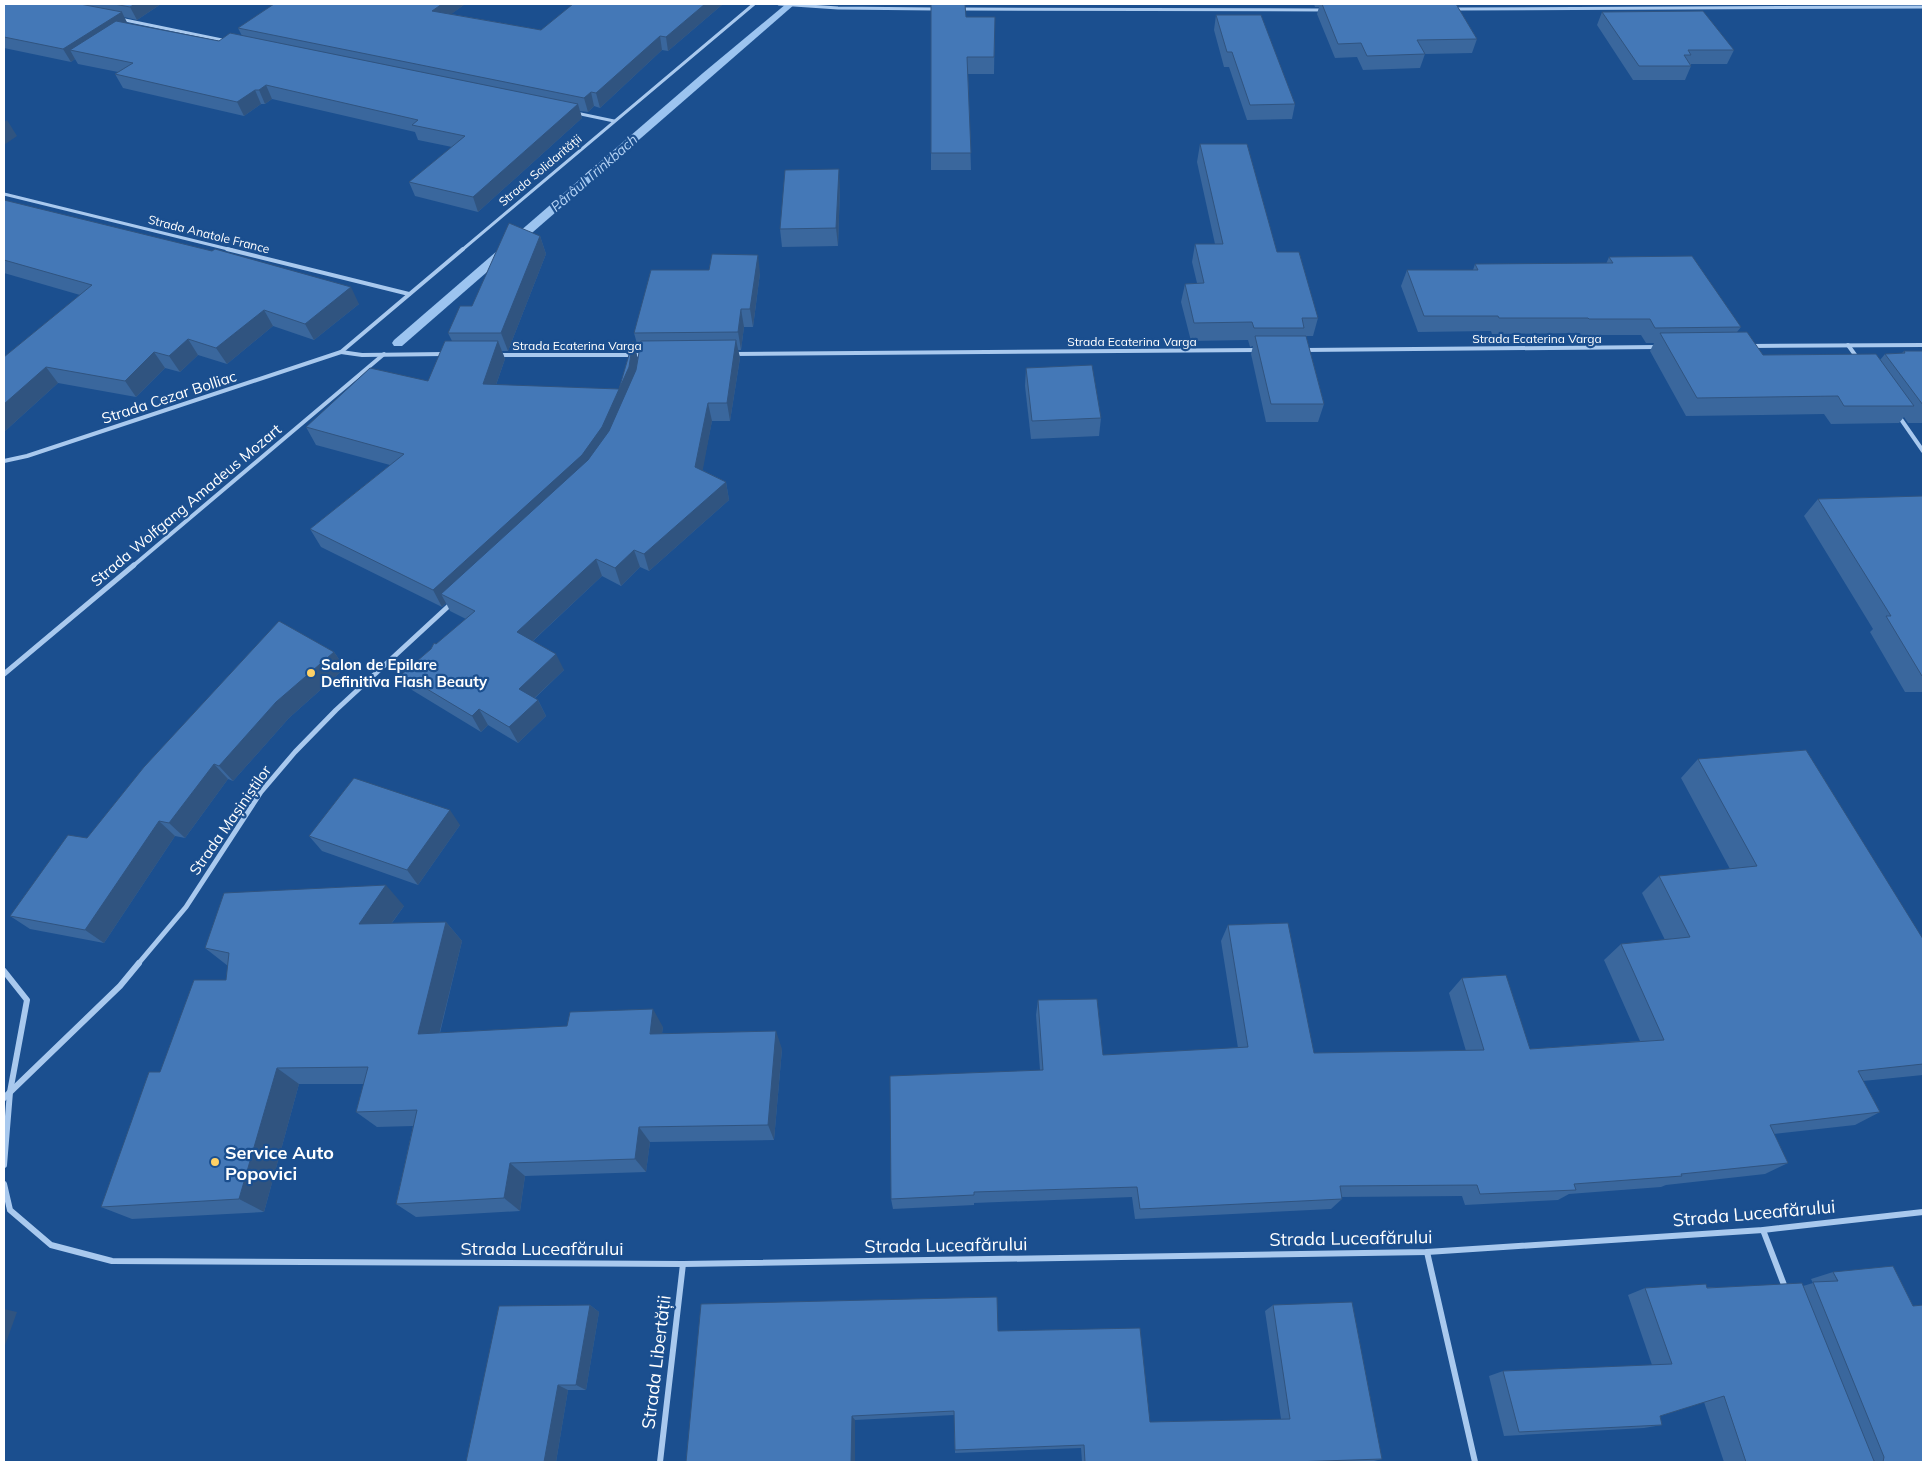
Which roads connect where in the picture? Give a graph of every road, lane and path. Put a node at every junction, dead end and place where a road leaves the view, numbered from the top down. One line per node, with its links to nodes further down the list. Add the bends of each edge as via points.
1 (754, 4): 11 (street, Strada Solidarității)
2 (779, 4): 4 (street, via 858,10)
3 (1923, 7): 6 (street)
4 (942, 9)
5 (952, 9): 7 (street)
6 (1450, 9)
7 (1330, 10)
8 (112, 18): 9 (street)
9 (230, 42)
10 (572, 112): 11 (street)
11 (614, 121): 13 (street, Strada Solidarității)
12 (4, 194): 13 (street, Strada Anatole France)
13 (410, 294): 20 (street, Strada Solidarității)
14 (1848, 345): 15 (street); 16 (street); 27 (street)
15 (1923, 345)
16 (1748, 346)
17 (1669, 347): 19 (street, Strada Ecaterina Varga)
18 (1260, 350): 23 (street, Strada Ecaterina Varga)
19 (1300, 350)
20 (341, 352): 21 (street); 31 (street, Strada Cezar Bolliac)
21 (384, 354): 22 (street); 33 (street, Strada Wolfgang Amadeus Mozart)
22 (454, 354)
23 (732, 354)
24 (493, 355): 25 (street, Strada Ecaterina Varga)
25 (642, 355): 26 (street, Strada Ecaterina Varga); 28 (street)
26 (652, 355)
27 (1860, 361)
28 (641, 363)
29 (1894, 410): 30 (street)
30 (1923, 451)
31 (4, 461)
32 (460, 596): 35 (street, Strada Mașiniștilor, via 295,752 261,792 186,907 120,986)
33 (4, 674)
34 (4, 971): 35 (street, via 27,1000)
35 (10, 1092): 36 (street, Strada Mașiniștilor); 37 (street)
36 (4, 1098)
37 (4, 1166)
38 (4, 1184): 42 (street, Strada Luceafărului, via 10,1210 51,1245 112,1261)
39 (1923, 1212): 40 (street, Strada Luceafărului)
40 (1763, 1230): 41 (street, Strada Luceafărului); 43 (street)
41 (1427, 1252): 42 (street, Strada Luceafărului); 45 (street)
42 (683, 1264): 44 (street, Strada Libertății)
43 (1788, 1295)
44 (660, 1462)
45 (1475, 1462)

